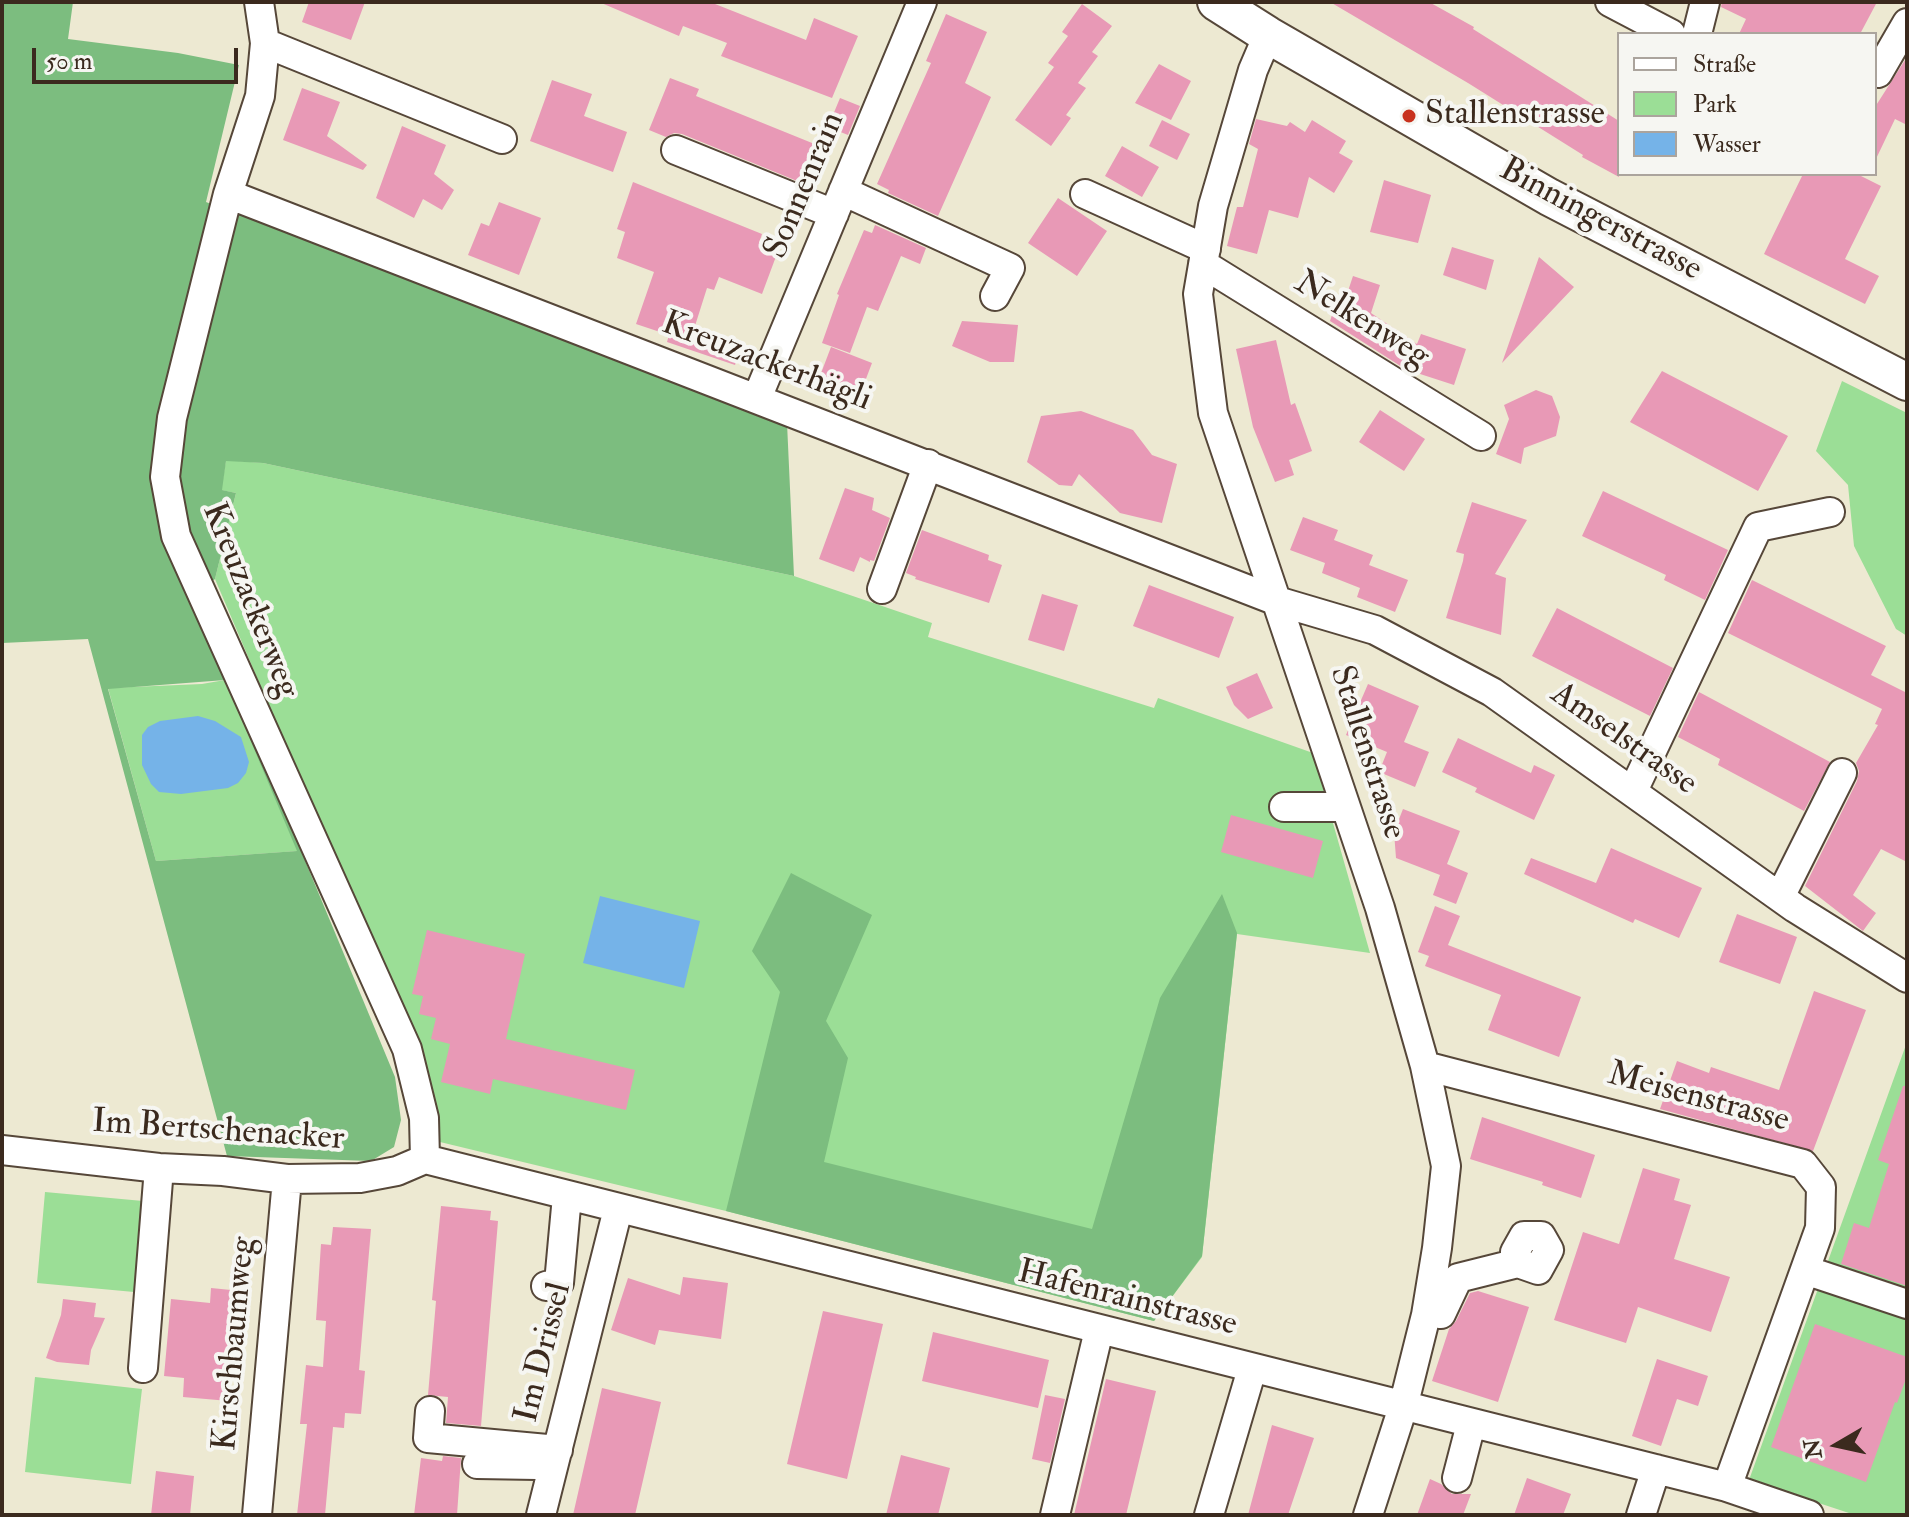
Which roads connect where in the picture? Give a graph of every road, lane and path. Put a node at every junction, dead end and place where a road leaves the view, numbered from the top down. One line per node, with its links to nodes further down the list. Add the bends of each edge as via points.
1 (259, 2): 10 (street, Kreuzackerweg)
2 (922, 2): 16 (street, Sonnenrain)
3 (1216, 2): 9 (main road, Binningerstrasse)
4 (1610, 2): 7 (street)
5 (1705, 2): 8 (street)
6 (1907, 23): 11 (street)
7 (1667, 32)
8 (1698, 32)
9 (1268, 35): 17 (street, Stallenstrasse, via 1213,206); 19 (main road, Binningerstrasse, via 1549,197)
10 (265, 43): 12 (street); 14 (street, Kreuzackerweg, via 260,96)
11 (1878, 73)
12 (502, 139)
13 (676, 150): 16 (street)
14 (228, 194): 20 (street, Kreuzackerhägli); 34 (street, Kreuzackerweg, via 172,418 165,477 176,536 407,1049 424,1118)
15 (1085, 194): 17 (street, Nelkenweg)
16 (838, 203): 18 (street, via 1010,268); 20 (street, Sonnenrain)
17 (1204, 256): 21 (street, Nelkenweg); 25 (street, Stallenstrasse, via 1198,294 1213,413)
18 (995, 296)
19 (1907, 382)
20 (757, 398): 22 (street, Kreuzackerhägli)
21 (1481, 436)
22 (928, 464): 24 (street); 25 (street, Kreuzackerhägli)
23 (1830, 512): 27 (street, via 1758,527)
24 (882, 589)
25 (1277, 601): 27 (street, Amselstrasse, via 1375,630 1479,685); 29 (street, Stallenstrasse)
26 (1842, 773): 30 (street)
27 (1633, 791): 30 (street, Amselstrasse)
28 (1284, 807): 29 (street)
29 (1345, 807): 32 (street, Stallenstrasse)
30 (1780, 897): 31 (street, Amselstrasse)
31 (1907, 978)
32 (1425, 1066): 40 (street, Meisenstrasse, via 1803,1164 1821,1187 1820,1228); 41 (street, Stallenstrasse, via 1446,1166)
33 (2, 1150): 35 (street, Im Bertschenacker)
34 (425, 1159): 36 (street, Im Bertschenacker, via 360,1178); 37 (street, Hafenrainstrasse)
35 (159, 1168): 36 (street, Im Bertschenacker); 45 (street)
36 (287, 1179): 55 (street, Kirschbaumweg)
37 (567, 1196): 38 (street, Hafenrainstrasse); 42 (street, via 559,1283)
38 (618, 1209): 44 (street, Hafenrainstrasse); 50 (street, Im Drissel)
39 (1518, 1263): 41 (street)
40 (1805, 1270): 43 (street); 54 (street, Meisenstrasse)
41 (1446, 1276): 47 (street, Stallenstrasse, via 1427,1309)
42 (546, 1286)
43 (1907, 1304)
44 (1099, 1330): 46 (street, Hafenrainstrasse); 57 (street)
45 (143, 1368)
46 (1252, 1369): 47 (street, Hafenrainstrasse); 58 (street)
47 (1403, 1407): 49 (street, Hafenrainstrasse); 59 (street, Stallenstrasse)
48 (430, 1411): 50 (street, via 428,1438)
49 (1471, 1424): 52 (street, Hafenrainstrasse); 53 (street)
50 (556, 1457): 51 (street); 56 (street, Im Drissel)
51 (477, 1464)
52 (1656, 1469): 54 (street, Hafenrainstrasse); 60 (street)
53 (1457, 1478)
54 (1727, 1487): 61 (street, Hafenrainstrasse)
55 (257, 1515)
56 (541, 1515)
57 (1055, 1515)
58 (1209, 1515)
59 (1368, 1515)
60 (1641, 1515)
61 (1809, 1515)

